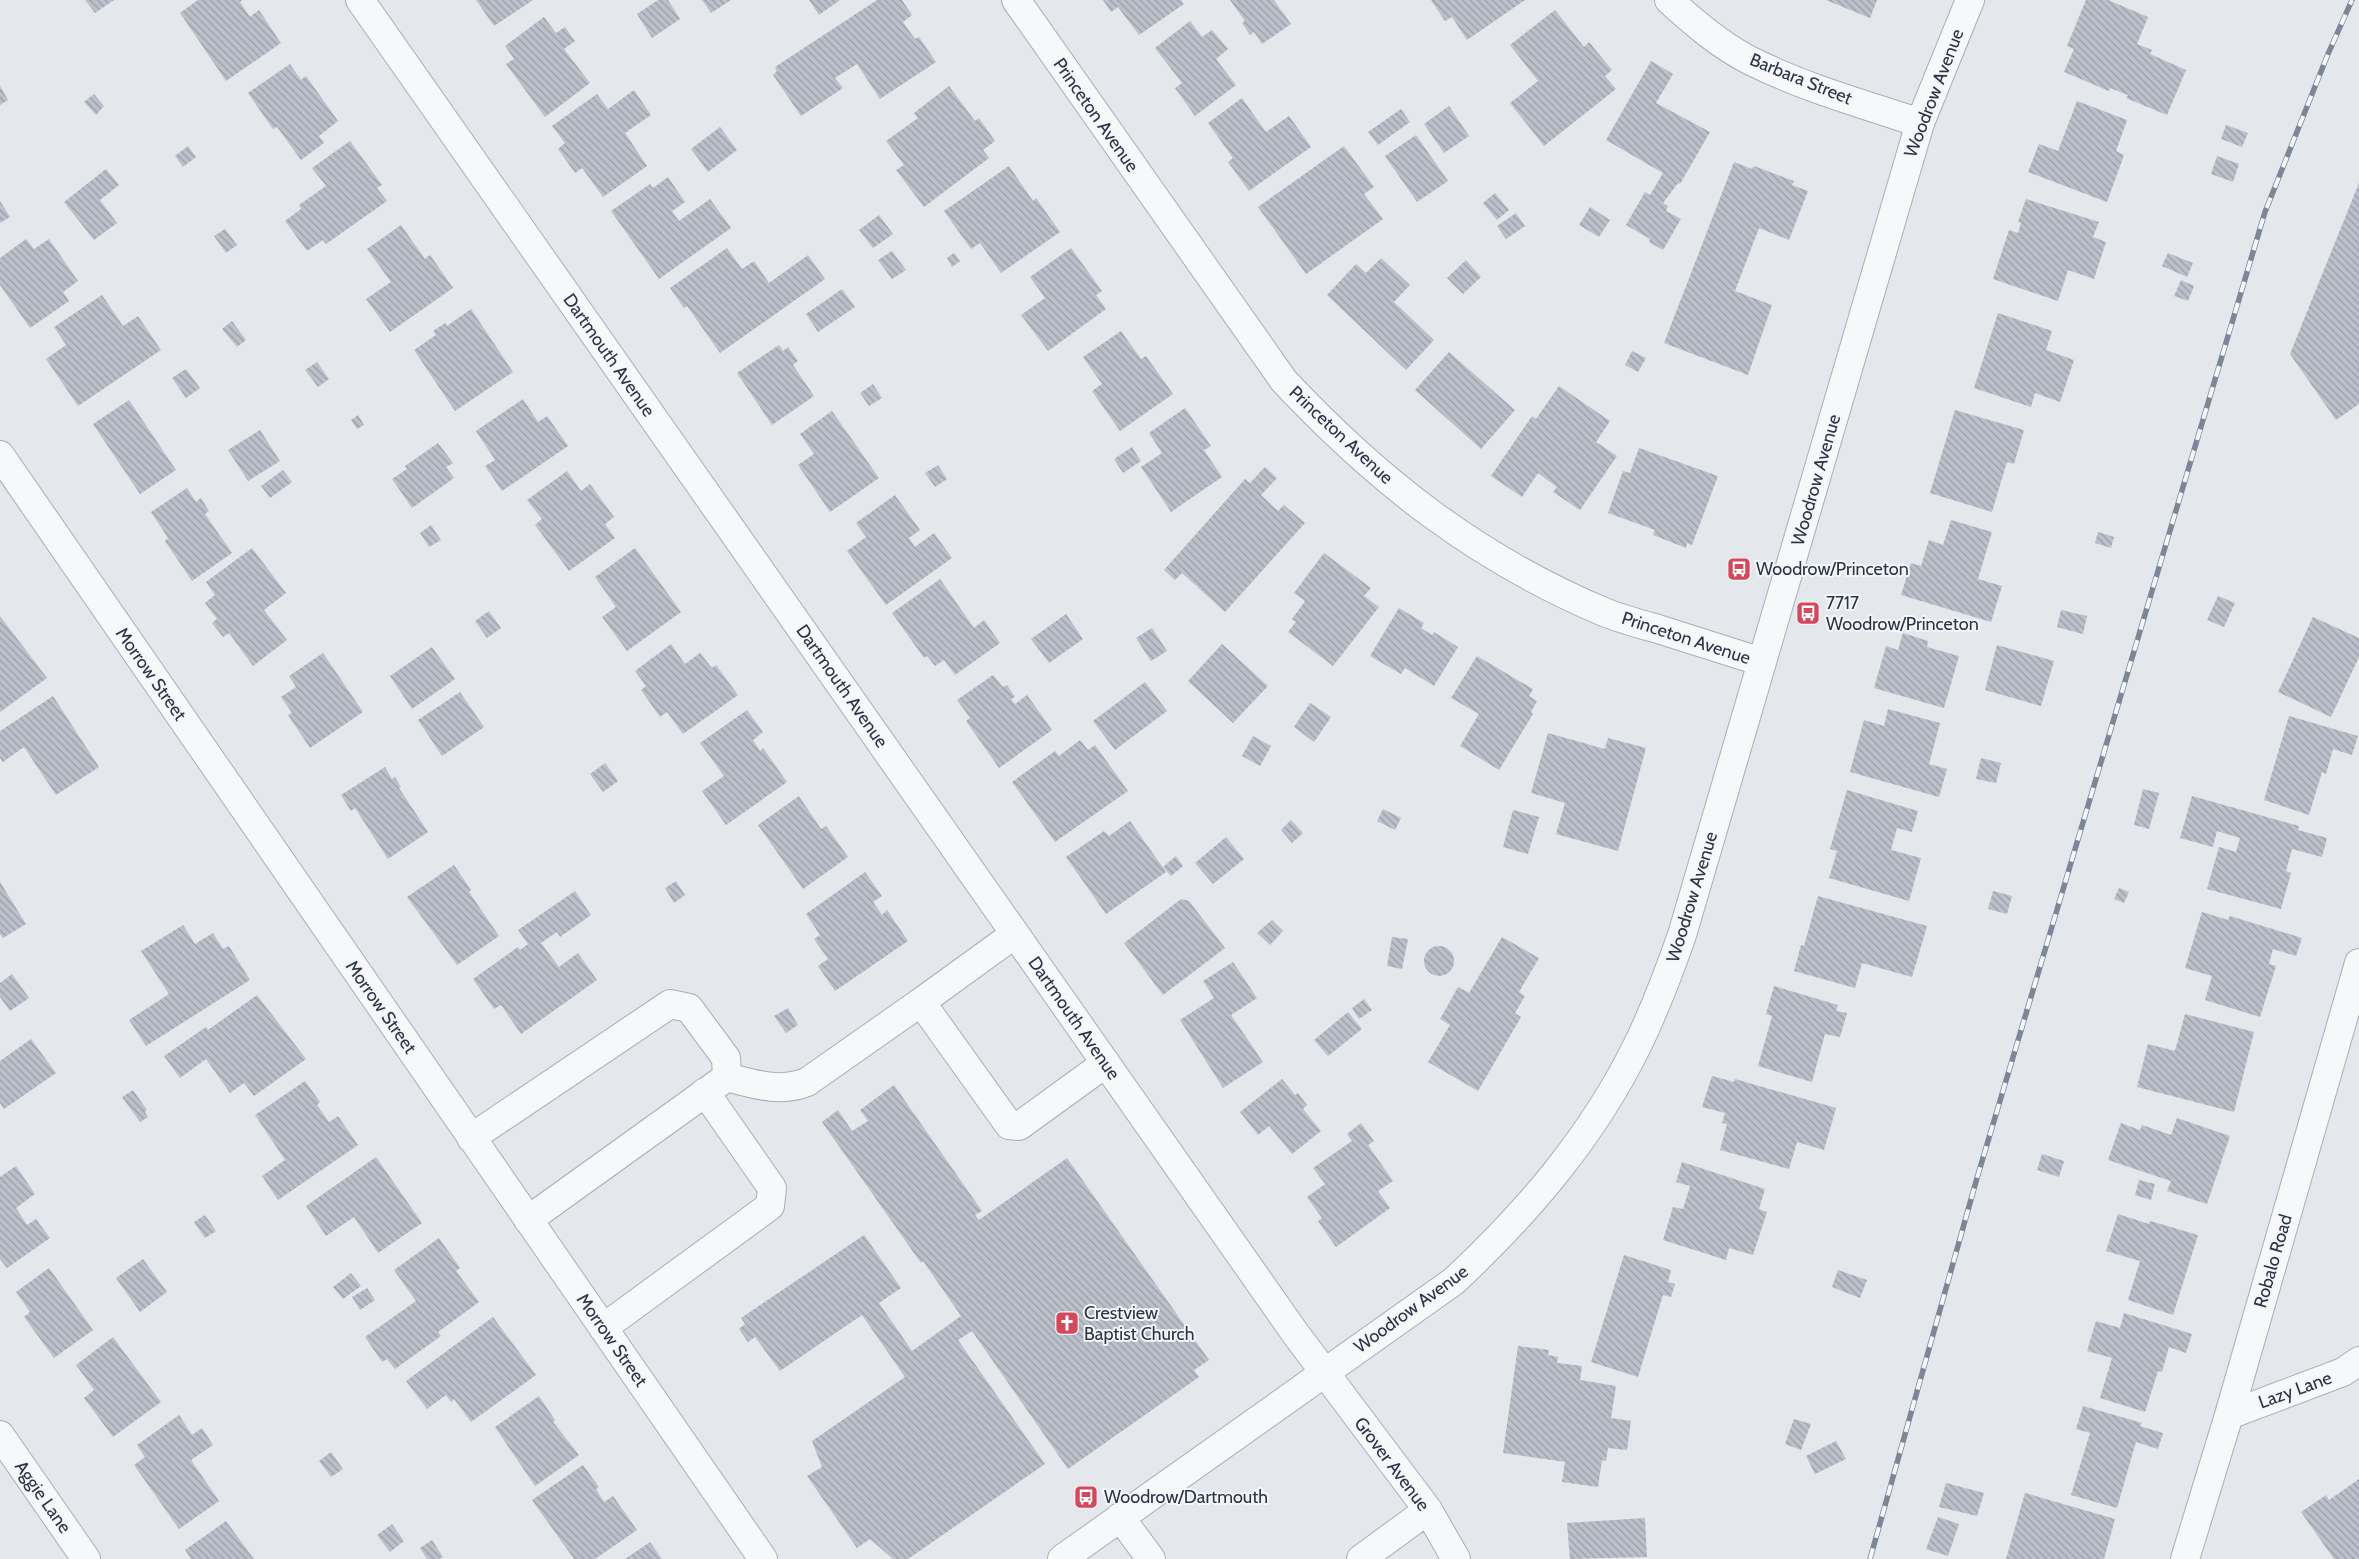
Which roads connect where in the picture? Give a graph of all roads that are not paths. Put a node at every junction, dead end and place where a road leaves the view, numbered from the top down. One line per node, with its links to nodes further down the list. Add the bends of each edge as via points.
1 (360, 0): 8 (street, Dartmouth Avenue)
2 (1016, 0): 7 (street, Princeton Avenue, via 1284,381 1376,472 1485,551 1542,583 1605,613)
3 (1669, 0): 5 (street, Barbara Street, via 1703,30 1750,61 1802,84)
4 (1970, 0): 5 (street, Woodrow Avenue)
5 (1920, 123): 7 (street, Woodrow Avenue)
6 (0, 455): 14 (street, Morrow Street)
7 (1762, 662): 18 (street, Woodrow Avenue, via 1682,935 1660,996 1612,1093 1541,1193 1499,1239 1454,1281)
8 (1015, 934): 10 (street); 11 (street, Dartmouth Avenue)
9 (2359, 963): 19 (street, Robalo Road)
10 (921, 1002): 11 (street, via 1009,1125 1019,1126); 12 (street, via 802,1084 770,1088)
11 (1106, 1063): 18 (street, Dartmouth Avenue)
12 (727, 1077): 13 (street); 14 (street, via 726,1058 689,1008 670,1004)
13 (705, 1092): 15 (street); 16 (street, via 772,1188 770,1206)
14 (471, 1138): 15 (street, Morrow Street)
15 (528, 1220): 16 (street, Morrow Street)
16 (603, 1328): 24 (street, Morrow Street)
17 (2359, 1361): 19 (street, Lazy Lane, via 2343,1372)
18 (1323, 1372): 21 (street, Grover Avenue); 22 (street, Woodrow Avenue)
19 (2229, 1415): 29 (street, Robalo Road)
20 (0, 1435): 23 (street, Aggie Lane)
21 (1428, 1510): 27 (street); 28 (street, Grover Avenue)
22 (1120, 1517): 25 (street, Woodrow Avenue); 26 (street)
23 (86, 1559)
24 (763, 1559)
25 (1062, 1559)
26 (1151, 1559)
27 (1361, 1559)
28 (1456, 1559)
29 (2185, 1559)

